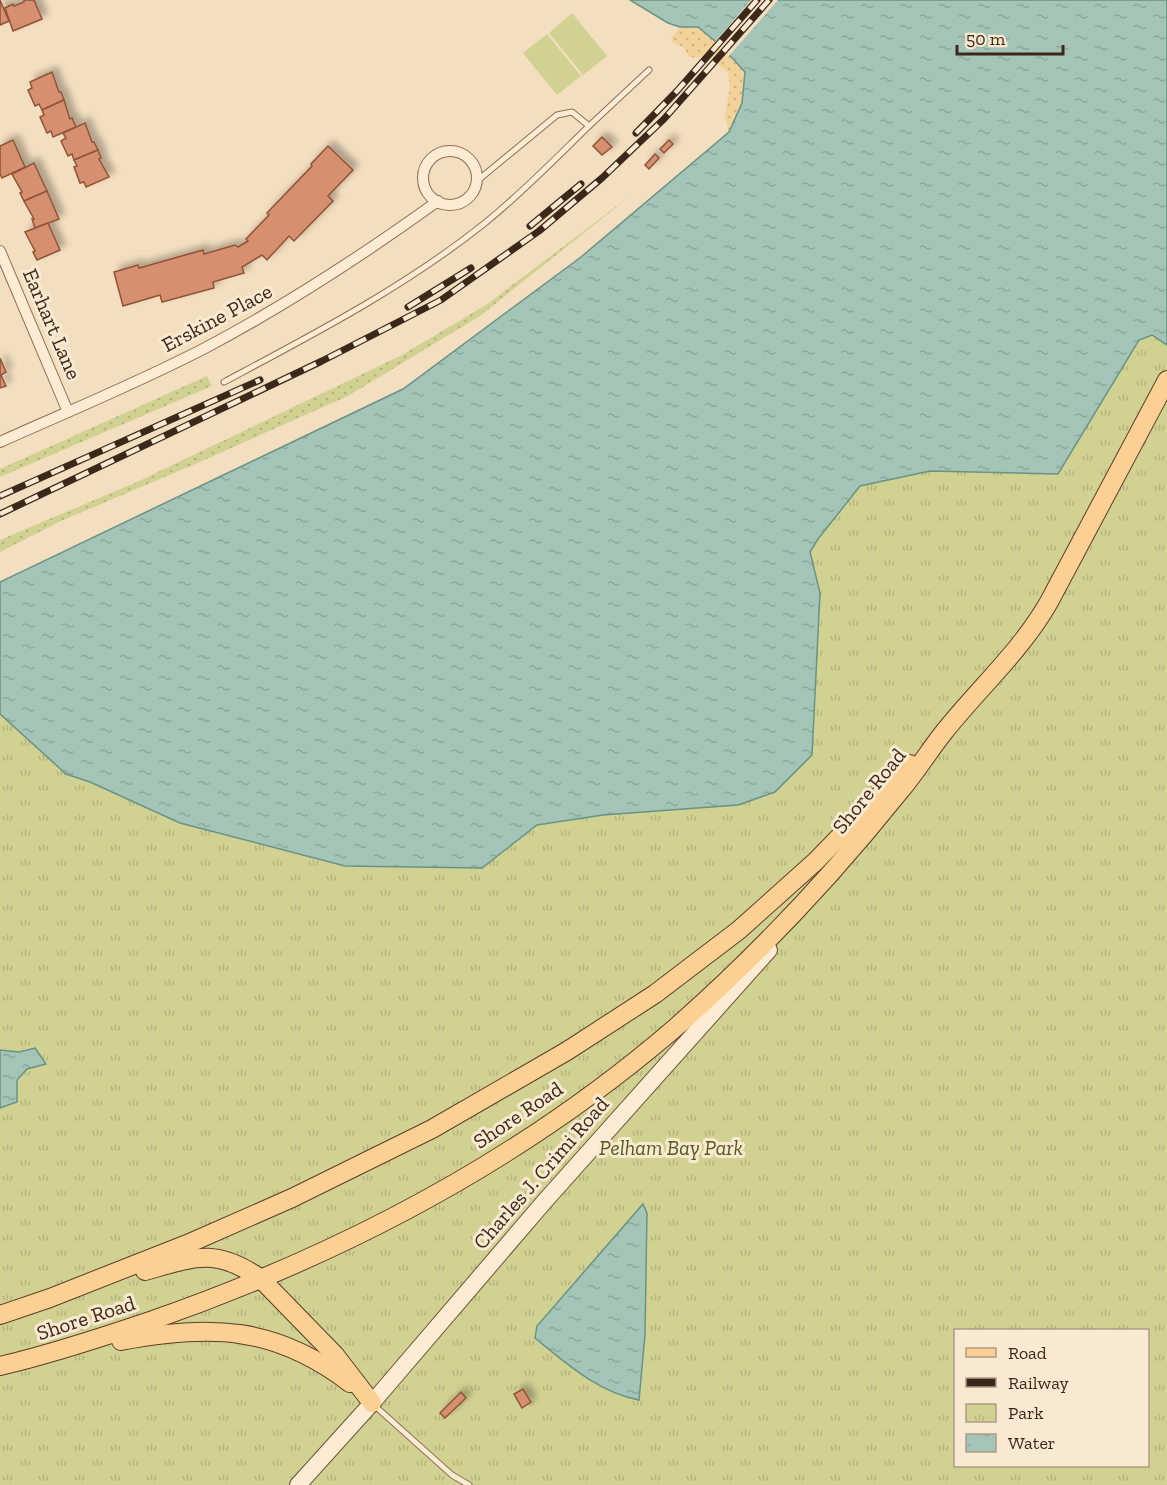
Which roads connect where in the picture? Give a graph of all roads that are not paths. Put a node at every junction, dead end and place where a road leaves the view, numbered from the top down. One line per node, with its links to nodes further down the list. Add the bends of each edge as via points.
1 (649, 70): 2 (lane)
2 (589, 126): 3 (lane, via 572,112 557,115); 7 (lane, via 486,222 442,255 380,296)
3 (477, 181): 4 (street, Erskine Place, via 473,192 461,202 453,205); 4 (street, via 476,169 467,157 454,152 440,154 428,163 424,177 427,191)
4 (438, 201): 8 (street, Erskine Place, via 367,252 272,311 172,365)
5 (0, 251): 8 (street, Earhart Lane)
6 (1167, 380): 10 (main road, Shore Road, via 1041,616)
7 (224, 382)
8 (68, 412): 9 (street, Erskine Place)
9 (0, 442)
10 (946, 730): 11 (main road, Shore Road); 13 (main road, Shore Road, via 778,896 697,964 612,1022 477,1104 339,1176 243,1220)
11 (816, 890): 12 (main road, Shore Road, via 676,1026 574,1106 487,1164 415,1205); 17 (main road, Charles J. Crimi Road, via 787,930 544,1202)
12 (261, 1279): 13 (main road, via 231,1262 200,1257); 15 (main road, Shore Road); 17 (main road, via 335,1355)
13 (50, 1298): 14 (main road, Shore Road)
14 (0, 1315)
15 (58, 1352): 16 (main road, Shore Road); 17 (main road, via 177,1331 258,1336 305,1355 343,1378)
16 (0, 1366)
17 (372, 1403): 18 (main road, Charles J. Crimi Road); 19 (lane, via 452,1475)
18 (298, 1485)
19 (469, 1485)

